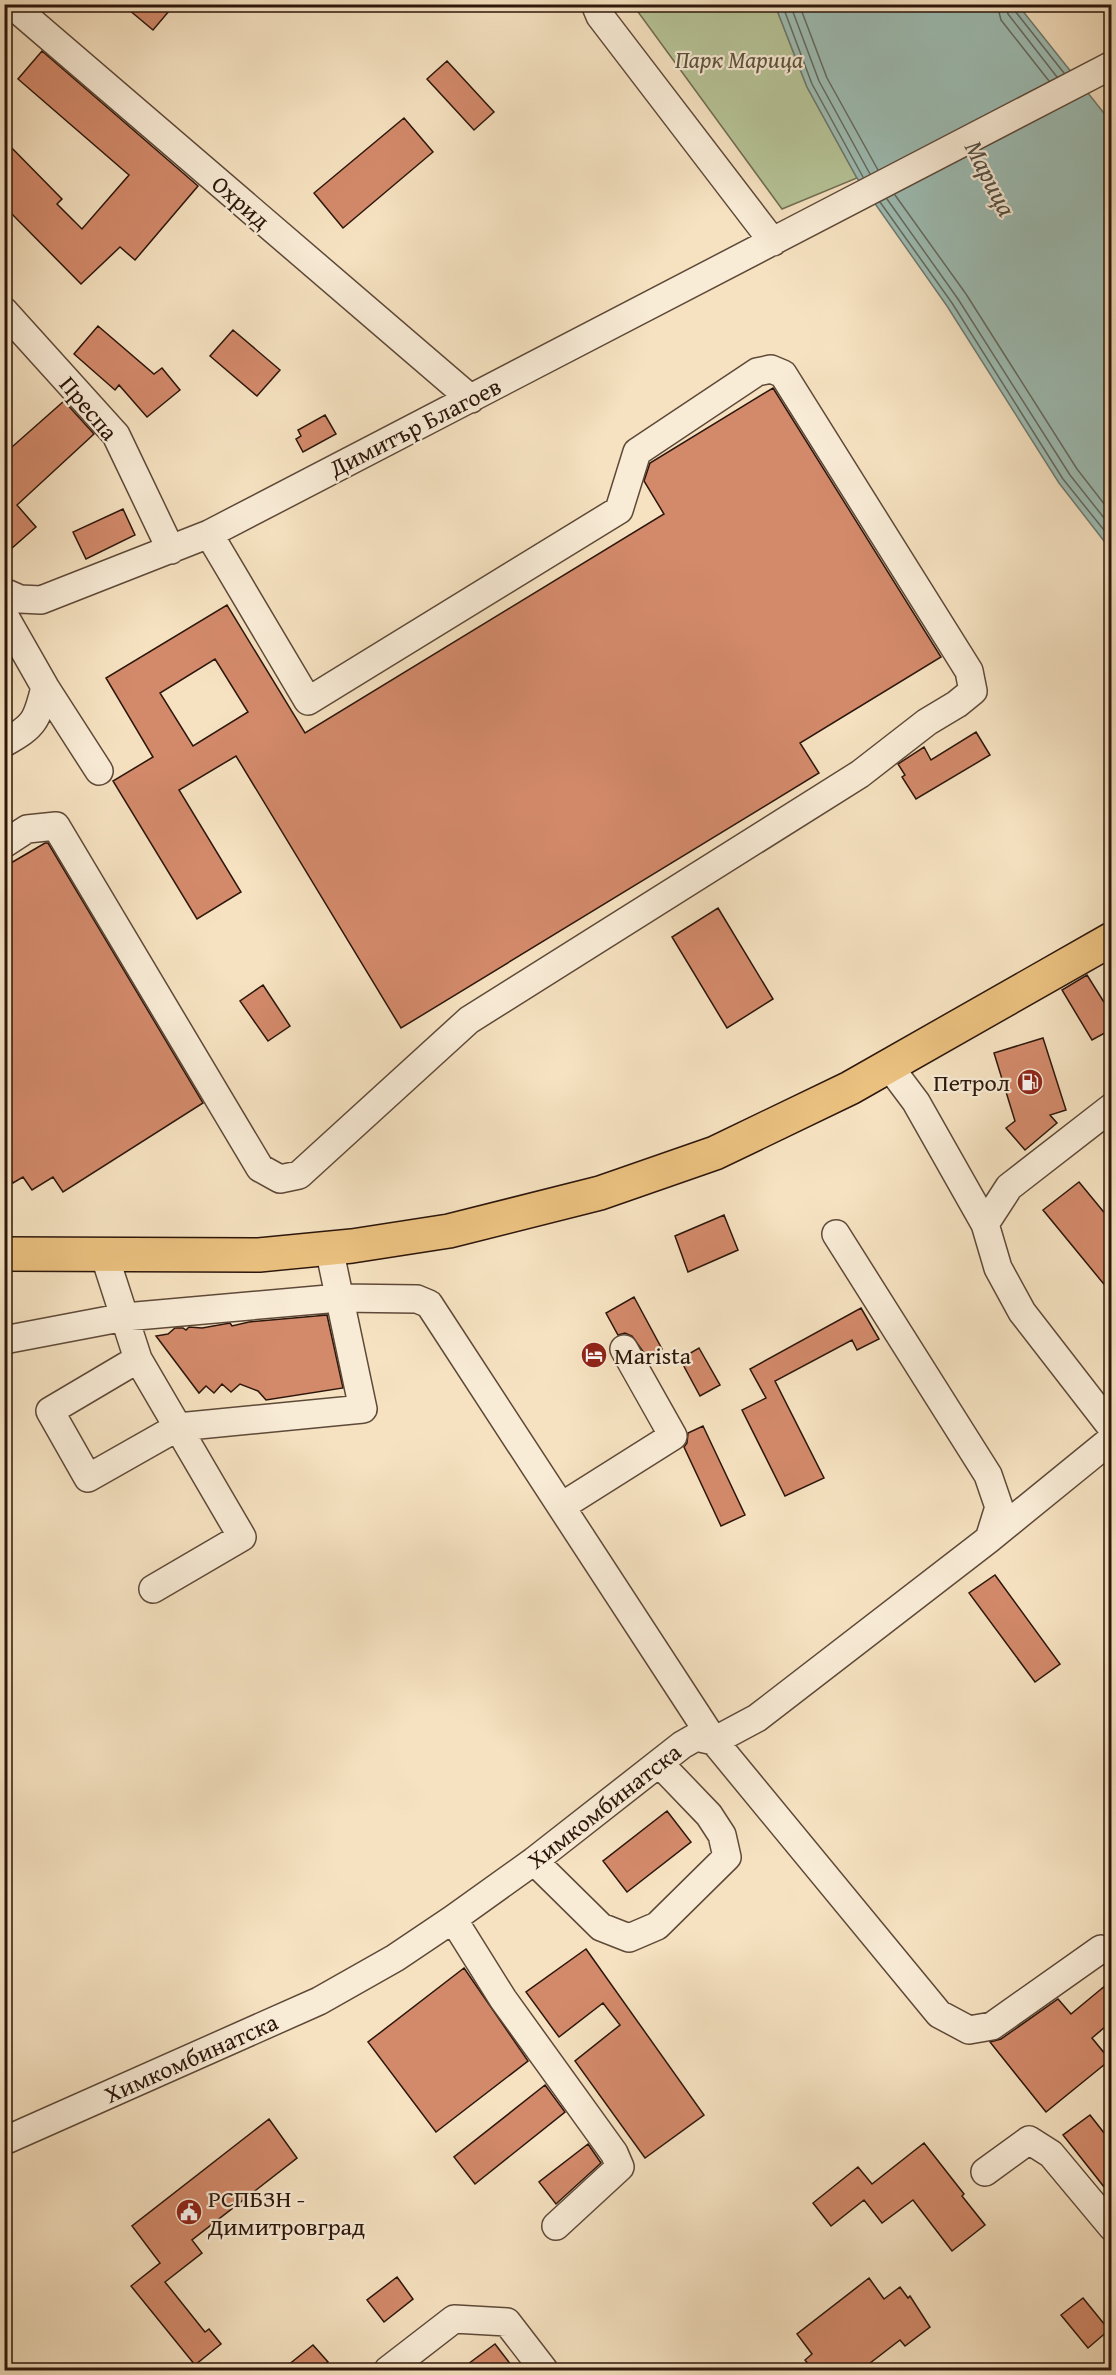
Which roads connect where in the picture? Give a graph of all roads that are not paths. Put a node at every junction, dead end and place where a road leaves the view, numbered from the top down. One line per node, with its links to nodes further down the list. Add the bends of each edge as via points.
1 (11, 4): 6 (street, Охрид)
2 (595, 4): 4 (street, via 600,16)
3 (1112, 65): 4 (street, Димитър Благоев)
4 (773, 242): 6 (street, Димитър Благоев)
5 (4, 311): 8 (street, Преспа, via 116,435)
6 (471, 399): 7 (street, Димитър Благоев)
7 (209, 534): 8 (street, Димитър Благоев); 14 (street, via 308,701 619,510 637,452 757,372 771,369 783,374 969,671 973,691 860,774 469,1020 299,1175 280,1179 260,1168 56,826 27,829)
8 (171, 550): 9 (street, Димитър Благоев, via 41,600)
9 (4, 592)
10 (6, 620): 11 (street)
11 (45, 687): 12 (street, via 40,711 27,730); 13 (street)
12 (4, 743)
13 (99, 771)
14 (4, 844)
15 (1112, 939): 16 (main road)
16 (889, 1066): 18 (street, via 916,1102); 20 (main road, via 715,1153 600,1193 449,1231)
17 (1112, 1107): 18 (street, via 1009,1187)
18 (985, 1224): 29 (street, via 998,1268 1022,1312)
19 (836, 1234): 32 (street, via 988,1475 999,1507)
20 (329, 1248): 22 (main road, via 259,1255); 23 (street)
21 (4, 1254): 22 (main road)
22 (104, 1254): 24 (street)
23 (339, 1298): 24 (street); 28 (street, via 363,1409); 31 (street, via 417,1299 429,1304)
24 (124, 1317): 25 (street); 27 (street)
25 (4, 1340)
26 (624, 1349): 31 (street, via 673,1436)
27 (138, 1359): 28 (street); 28 (street, via 51,1411 88,1478)
28 (178, 1427): 33 (street, via 242,1537)
29 (1112, 1428)
30 (1112, 1439): 32 (street)
31 (562, 1506): 34 (street)
32 (989, 1539): 34 (street, via 757,1718)
33 (153, 1589)
34 (714, 1741): 35 (street, Химкомбинатска, via 696,1737); 38 (street, Химкомбинатска, via 939,2014 969,2030 992,2026 1101,1949)
35 (658, 1763): 36 (street, Химкомбинатска); 36 (street, via 709,1815 722,1835 727,1857 657,1926 629,1938 601,1927)
36 (534, 1861): 37 (street, Химкомбинатска)
37 (453, 1919): 39 (street, Химкомбинатска, via 319,2001); 41 (street, via 503,1999 614,2153 620,2168)
38 (1112, 1952)
39 (4, 2141)
40 (985, 2172): 42 (street, via 1029,2140 1051,2154)
41 (556, 2226)
42 (1112, 2227)
43 (388, 2370): 44 (street, via 454,2319 507,2322)
44 (544, 2370)

